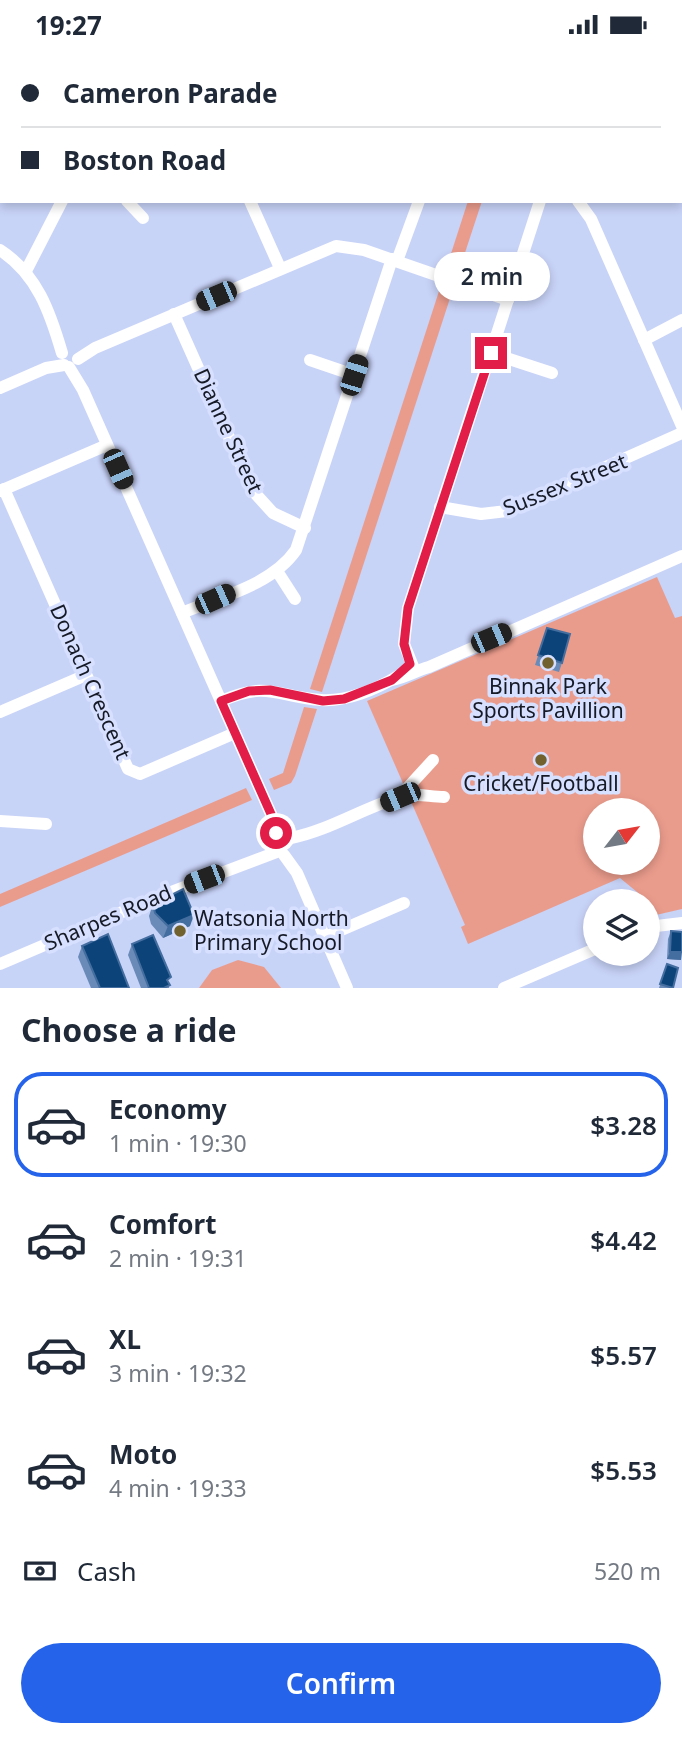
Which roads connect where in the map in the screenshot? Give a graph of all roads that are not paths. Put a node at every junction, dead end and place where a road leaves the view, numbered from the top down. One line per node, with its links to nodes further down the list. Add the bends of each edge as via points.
1 (61, 203): 10 (street)
2 (129, 203): 7 (street)
3 (251, 203): 11 (street)
4 (418, 203): 9 (street)
5 (539, 203): 12 (street)
6 (578, 203): 15 (street)
7 (143, 218)
8 (0, 250): 10 (street)
9 (395, 260): 11 (street, via 342,246); 12 (street); 20 (street)
10 (22, 267): 17 (street, via 37,286)
11 (280, 268): 13 (street)
12 (509, 297): 16 (street)
13 (174, 314): 17 (street); 29 (street, Dianne Street, via 253,491 273,513)
14 (679, 321): 15 (street)
15 (643, 337): 22 (street)
16 (491, 353): 19 (street); 28 (street)
17 (69, 358): 21 (street); 25 (street)
18 (310, 360): 20 (street)
19 (552, 373)
20 (354, 375): 29 (street)
21 (0, 388)
22 (682, 426)
23 (682, 433): 26 (street, Sussex Street)
24 (682, 439): 26 (street, Sussex Street)
25 (107, 445): 27 (street); 33 (street)
26 (658, 446): 28 (street, Sussex Street, via 508,511 470,512)
27 (2, 490): 35 (street, Donach Crescent)
28 (442, 503): 34 (street, via 408,608 404,633)
29 (305, 528): 31 (street, via 296,550)
30 (682, 556): 34 (street, via 429,667)
31 (277, 571): 32 (street); 33 (street)
32 (295, 599)
33 (182, 613): 36 (street)
34 (413, 665): 36 (street, via 406,677 333,700 260,690 239,693)
35 (86, 675): 37 (street); 38 (street, Donach Crescent, via 126,765 134,773)
36 (222, 704): 38 (street)
37 (0, 712)
38 (235, 733): 44 (street)
39 (433, 760): 40 (street, Sharpes Road)
40 (400, 797): 41 (street, Sharpes Road); 44 (street, Sharpes Road)
41 (444, 797)
42 (0, 821): 43 (street)
43 (46, 824)
44 (284, 845): 48 (street); 50 (street, Sharpes Road)
45 (404, 903): 48 (street)
46 (682, 923): 47 (street)
47 (660, 926)
48 (325, 937): 51 (street)
49 (583, 954): 52 (street)
50 (0, 964)
51 (347, 988)
52 (503, 988)

